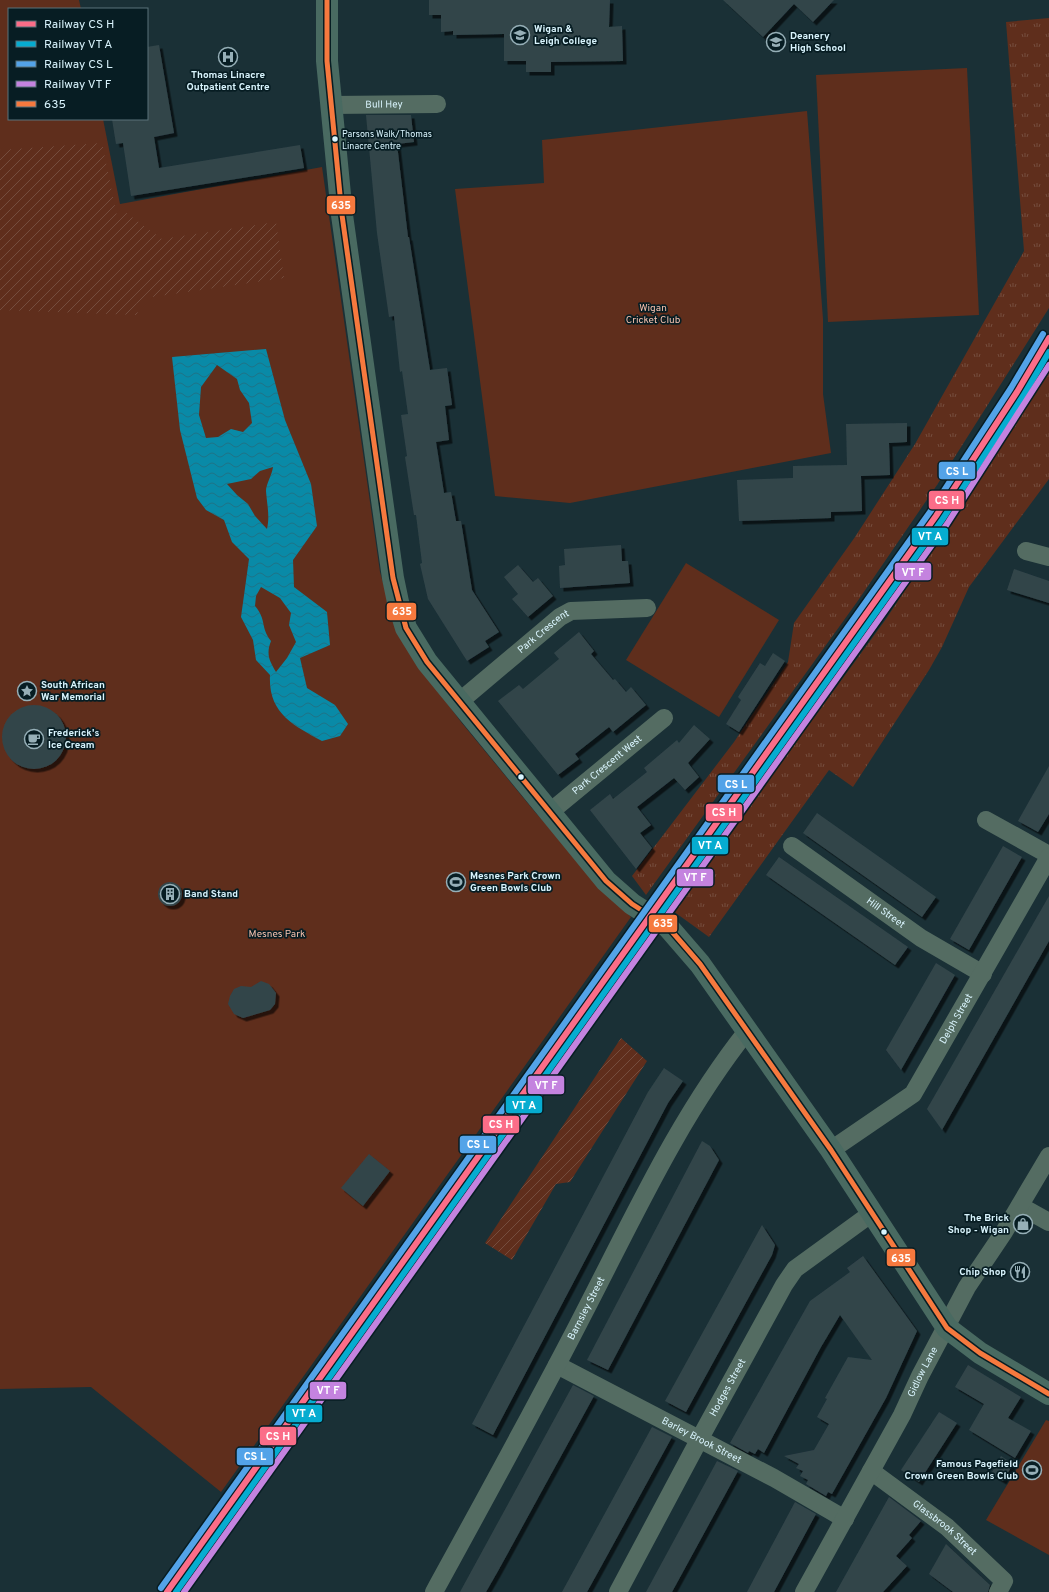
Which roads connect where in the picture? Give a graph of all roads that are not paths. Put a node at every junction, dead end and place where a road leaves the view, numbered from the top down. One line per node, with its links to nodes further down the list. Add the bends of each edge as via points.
1 (327, 0): 3 (main road, via 327,61)
2 (437, 104): 3 (street, Bull Hey)
3 (331, 105): 7 (main road, via 342,215 398,602 406,628 417,647)
4 (1026, 550): 5 (street)
5 (1049, 557)
6 (647, 608): 7 (street, Park Crescent, via 571,611 560,617)
7 (458, 702): 9 (main road)
8 (664, 718): 9 (street, Park Crescent West)
9 (550, 812): 14 (main road, via 617,892 668,927 682,942)
10 (986, 820): 12 (street)
11 (792, 846): 13 (street, Hill Street, via 921,938)
12 (1049, 856): 13 (street, Delph Street)
13 (983, 974): 15 (street, Delph Street, via 913,1094)
14 (748, 1031): 15 (main road); 21 (street, Barnsley Street, via 688,1115)
15 (831, 1150): 18 (main road)
16 (1049, 1156): 17 (street, Gidlow Lane)
17 (1020, 1206): 19 (street); 20 (street, Gidlow Lane, via 967,1287)
18 (872, 1213): 20 (main road); 23 (street, Hodges Street, via 795,1269)
19 (1049, 1222)
20 (947, 1328): 22 (main road, via 980,1353); 24 (street, Gidlow Lane)
21 (557, 1365): 23 (street, Barley Brook Street); 26 (street, Barnsley Street)
22 (1049, 1394)
23 (699, 1440): 25 (street, Barley Brook Street, via 774,1478); 27 (street, Hodges Street)
24 (871, 1471): 25 (street, Gidlow Lane); 29 (street, Glassbrook Street, via 947,1527 1004,1581)
25 (845, 1519): 28 (street, Gidlow Lane)
26 (434, 1592)
27 (618, 1592)
28 (804, 1592)
29 (998, 1592)

